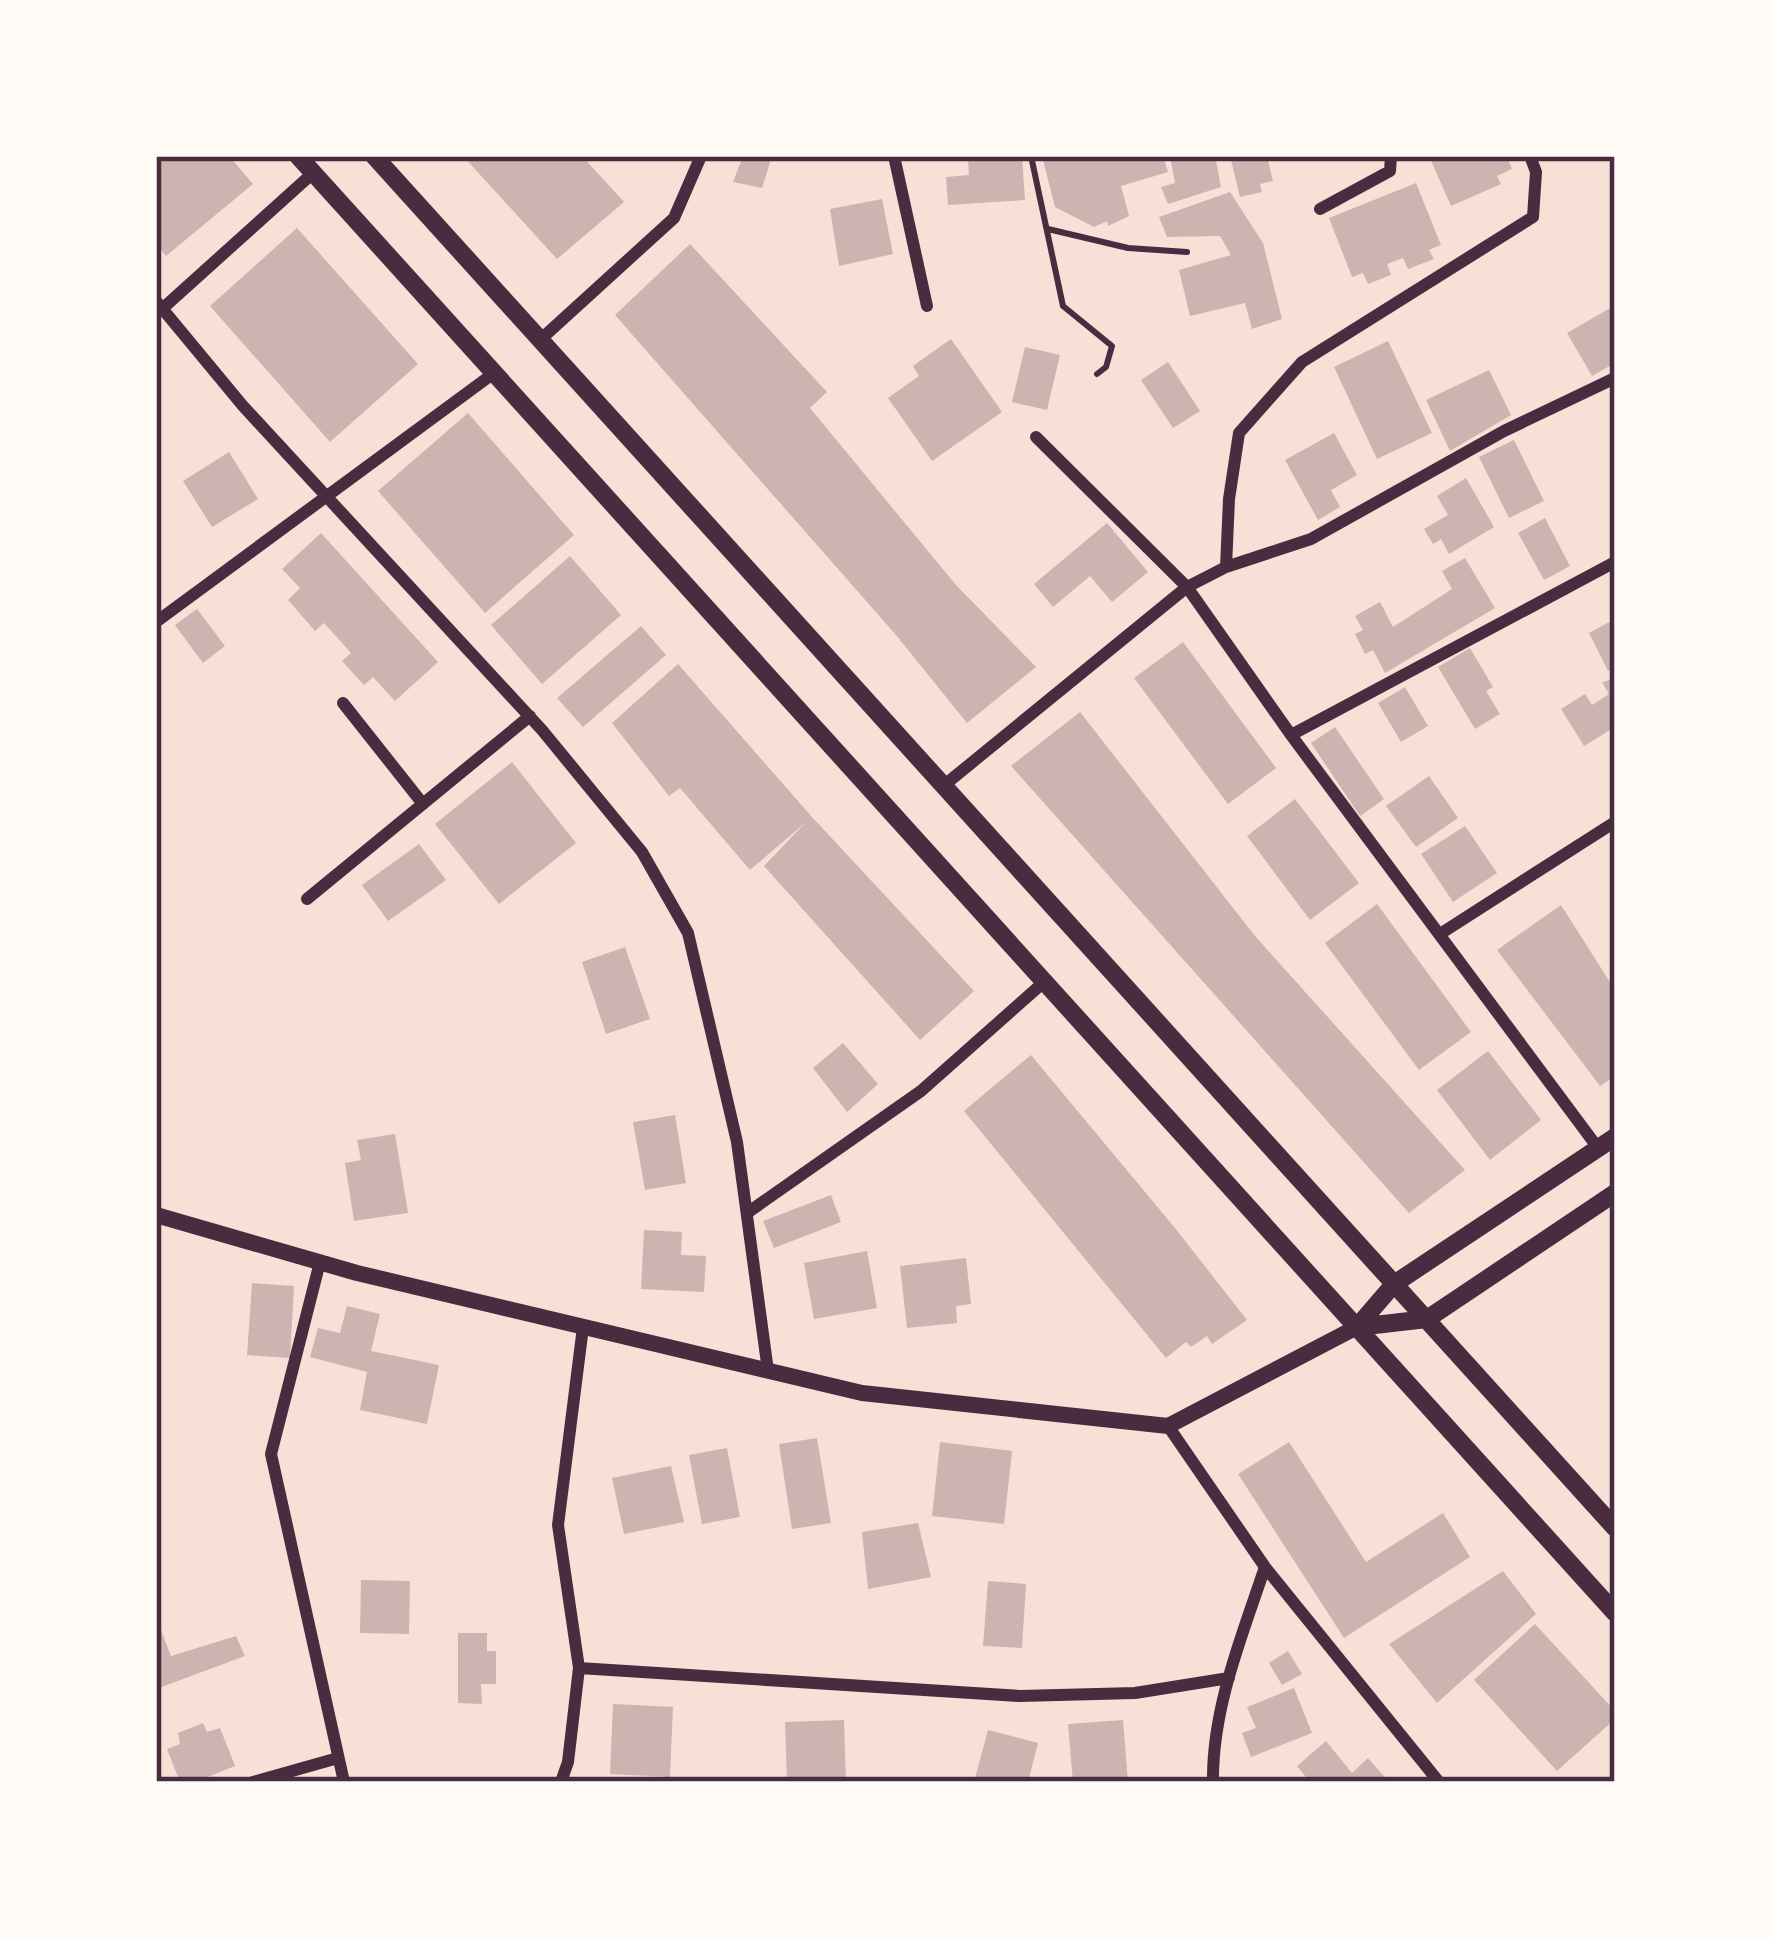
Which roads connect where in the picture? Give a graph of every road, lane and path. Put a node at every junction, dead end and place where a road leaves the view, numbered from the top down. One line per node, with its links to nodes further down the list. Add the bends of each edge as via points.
1 (298, 156): 8 (main road)
2 (374, 156): 14 (main road)
3 (701, 156): 14 (street, via 674,218)
4 (894, 156): 13 (street)
5 (1031, 156): 10 (path)
6 (1391, 156): 9 (street, via 1390,171)
7 (1530, 156): 21 (street, via 1533,217 1302,362 1239,433)
8 (313, 173): 12 (street); 15 (main road)
9 (1320, 209)
10 (1048, 229): 11 (path); 16 (path, via 1064,306 1112,346)
11 (1187, 252)
12 (159, 305): 19 (street)
13 (927, 307)
14 (540, 340): 27 (main road)
15 (494, 373): 19 (street); 32 (main road)
16 (1097, 374)
17 (1615, 378): 21 (street, via 1311,539)
18 (1036, 437): 22 (street)
19 (327, 496): 23 (street); 25 (street)
20 (1615, 562): 26 (street)
21 (1226, 568): 22 (street)
22 (1187, 587): 26 (street); 27 (street)
23 (156, 622)
24 (343, 703): 28 (street)
25 (530, 716): 28 (street); 35 (street, via 643,852 688,934)
26 (1291, 735): 31 (street)
27 (942, 787): 38 (main road)
28 (423, 804): 30 (street)
29 (1615, 822): 31 (street)
30 (307, 899)
31 (1440, 934): 33 (street)
32 (1043, 982): 35 (street, via 921,1091); 41 (main road)
33 (1606, 1142): 38 (main road)
34 (1615, 1193): 39 (main road)
35 (747, 1213): 42 (street)
36 (156, 1215): 37 (street)
37 (320, 1262): 40 (street); 49 (street, via 271,1454)
38 (1394, 1284): 39 (main road); 41 (main road)
39 (1426, 1319): 41 (main road); 44 (main road)
40 (583, 1327): 42 (street); 47 (street, via 558,1525)
41 (1357, 1327): 43 (street); 46 (main road)
42 (768, 1371): 43 (street, via 862,1393)
43 (1168, 1426): 45 (street)
44 (1615, 1528)
45 (1265, 1567): 48 (street); 54 (street)
46 (1615, 1613)
47 (579, 1668): 48 (street, via 1020,1696 1135,1693); 52 (street)
48 (1229, 1678): 53 (street)
49 (338, 1758): 50 (street); 51 (street)
50 (253, 1782)
51 (344, 1782)
52 (561, 1782)
53 (1214, 1782)
54 (1439, 1782)

